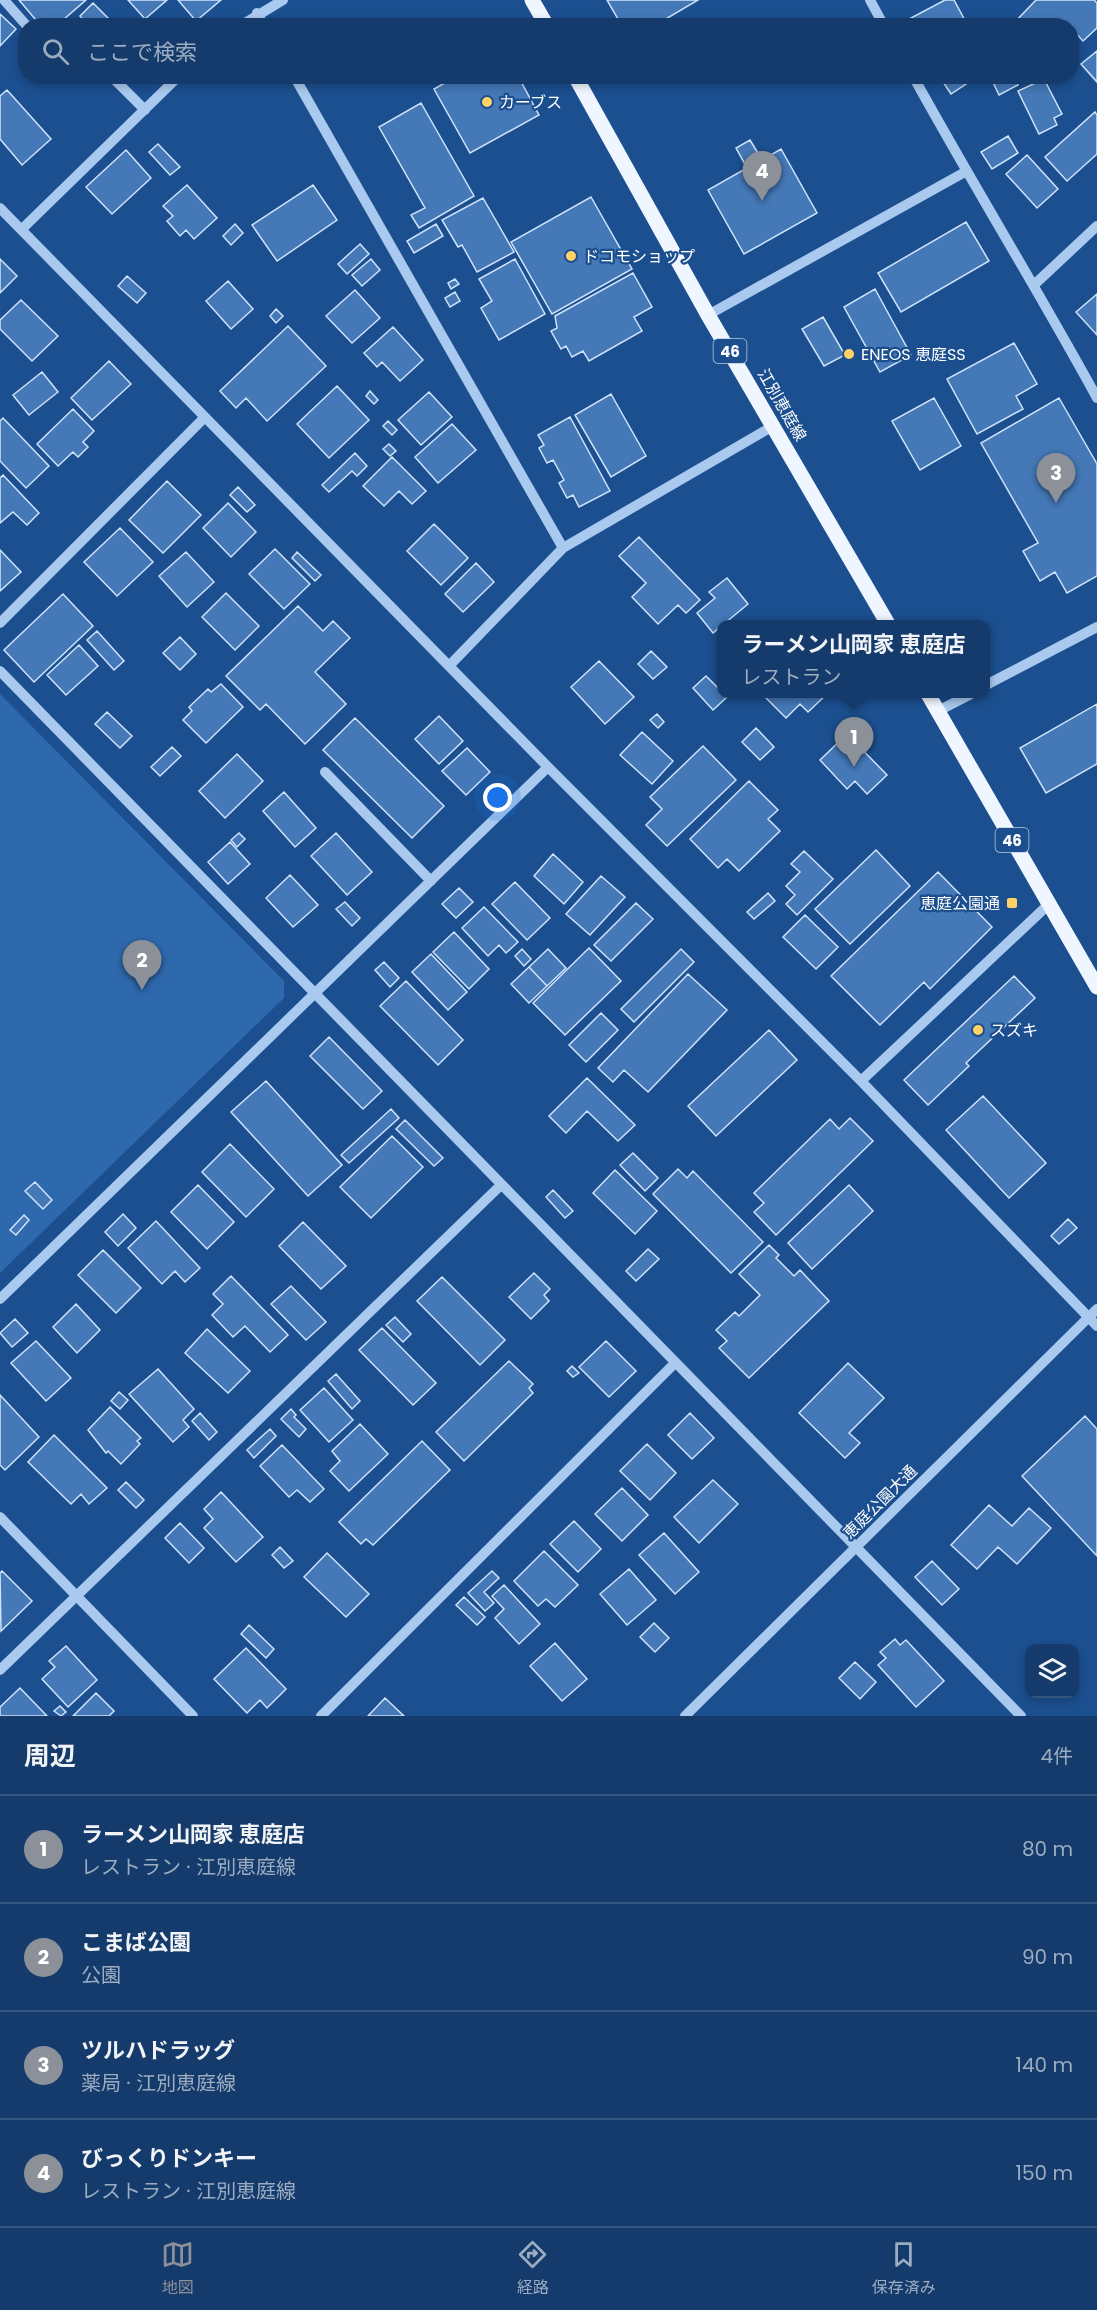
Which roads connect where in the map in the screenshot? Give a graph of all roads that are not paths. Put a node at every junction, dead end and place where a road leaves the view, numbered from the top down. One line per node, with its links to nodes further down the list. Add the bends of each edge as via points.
1 (4, 0): 6 (street)
2 (282, 0): 5 (street)
3 (532, 0): 9 (main road)
4 (870, 0): 10 (street)
5 (257, 13): 7 (street); 8 (street)
6 (20, 18)
7 (250, 18)
8 (260, 18)
9 (542, 18)
10 (880, 18)
11 (119, 84): 16 (street)
12 (171, 84): 16 (street)
13 (299, 84): 26 (street)
14 (579, 84): 22 (main road, 江別恵庭線 / 46)
15 (917, 84): 17 (street)
16 (145, 110): 20 (street)
17 (965, 172): 21 (street); 22 (street)
18 (1, 211): 20 (street)
19 (1097, 226): 21 (street)
20 (22, 230): 24 (street)
21 (1035, 284): 23 (street)
22 (708, 315): 25 (main road, 江別恵庭線 / 46)
23 (1097, 398)
24 (204, 418): 28 (street); 30 (street)
25 (773, 426): 26 (street); 27 (main road, 江別恵庭線 / 46)
26 (563, 548): 30 (street)
27 (886, 620)
28 (0, 623)
29 (1097, 627): 32 (street)
30 (449, 666): 36 (street)
31 (0, 671): 41 (street)
32 (990, 684)
33 (931, 698): 35 (main road, 46)
34 (962, 698): 35 (street)
35 (938, 711): 39 (main road, 46)
36 (548, 767): 38 (street); 42 (street)
37 (325, 772): 38 (street)
38 (431, 881): 41 (street)
39 (1049, 904): 40 (main road, 46); 42 (street)
40 (1097, 987)
41 (315, 995): 43 (street); 44 (street)
42 (861, 1081): 45 (street)
43 (501, 1185): 47 (street); 50 (street)
44 (0, 1299)
45 (1093, 1313): 46 (street); 49 (street, 恵庭公園大通)
46 (1097, 1326)
47 (675, 1363): 49 (street); 53 (street)
48 (0, 1517): 50 (street)
49 (857, 1546): 54 (street, 恵庭公園大通); 55 (street)
50 (77, 1597): 51 (street); 52 (street)
51 (0, 1670)
52 (193, 1716)
53 (321, 1716)
54 (685, 1716)
55 (1022, 1716)

